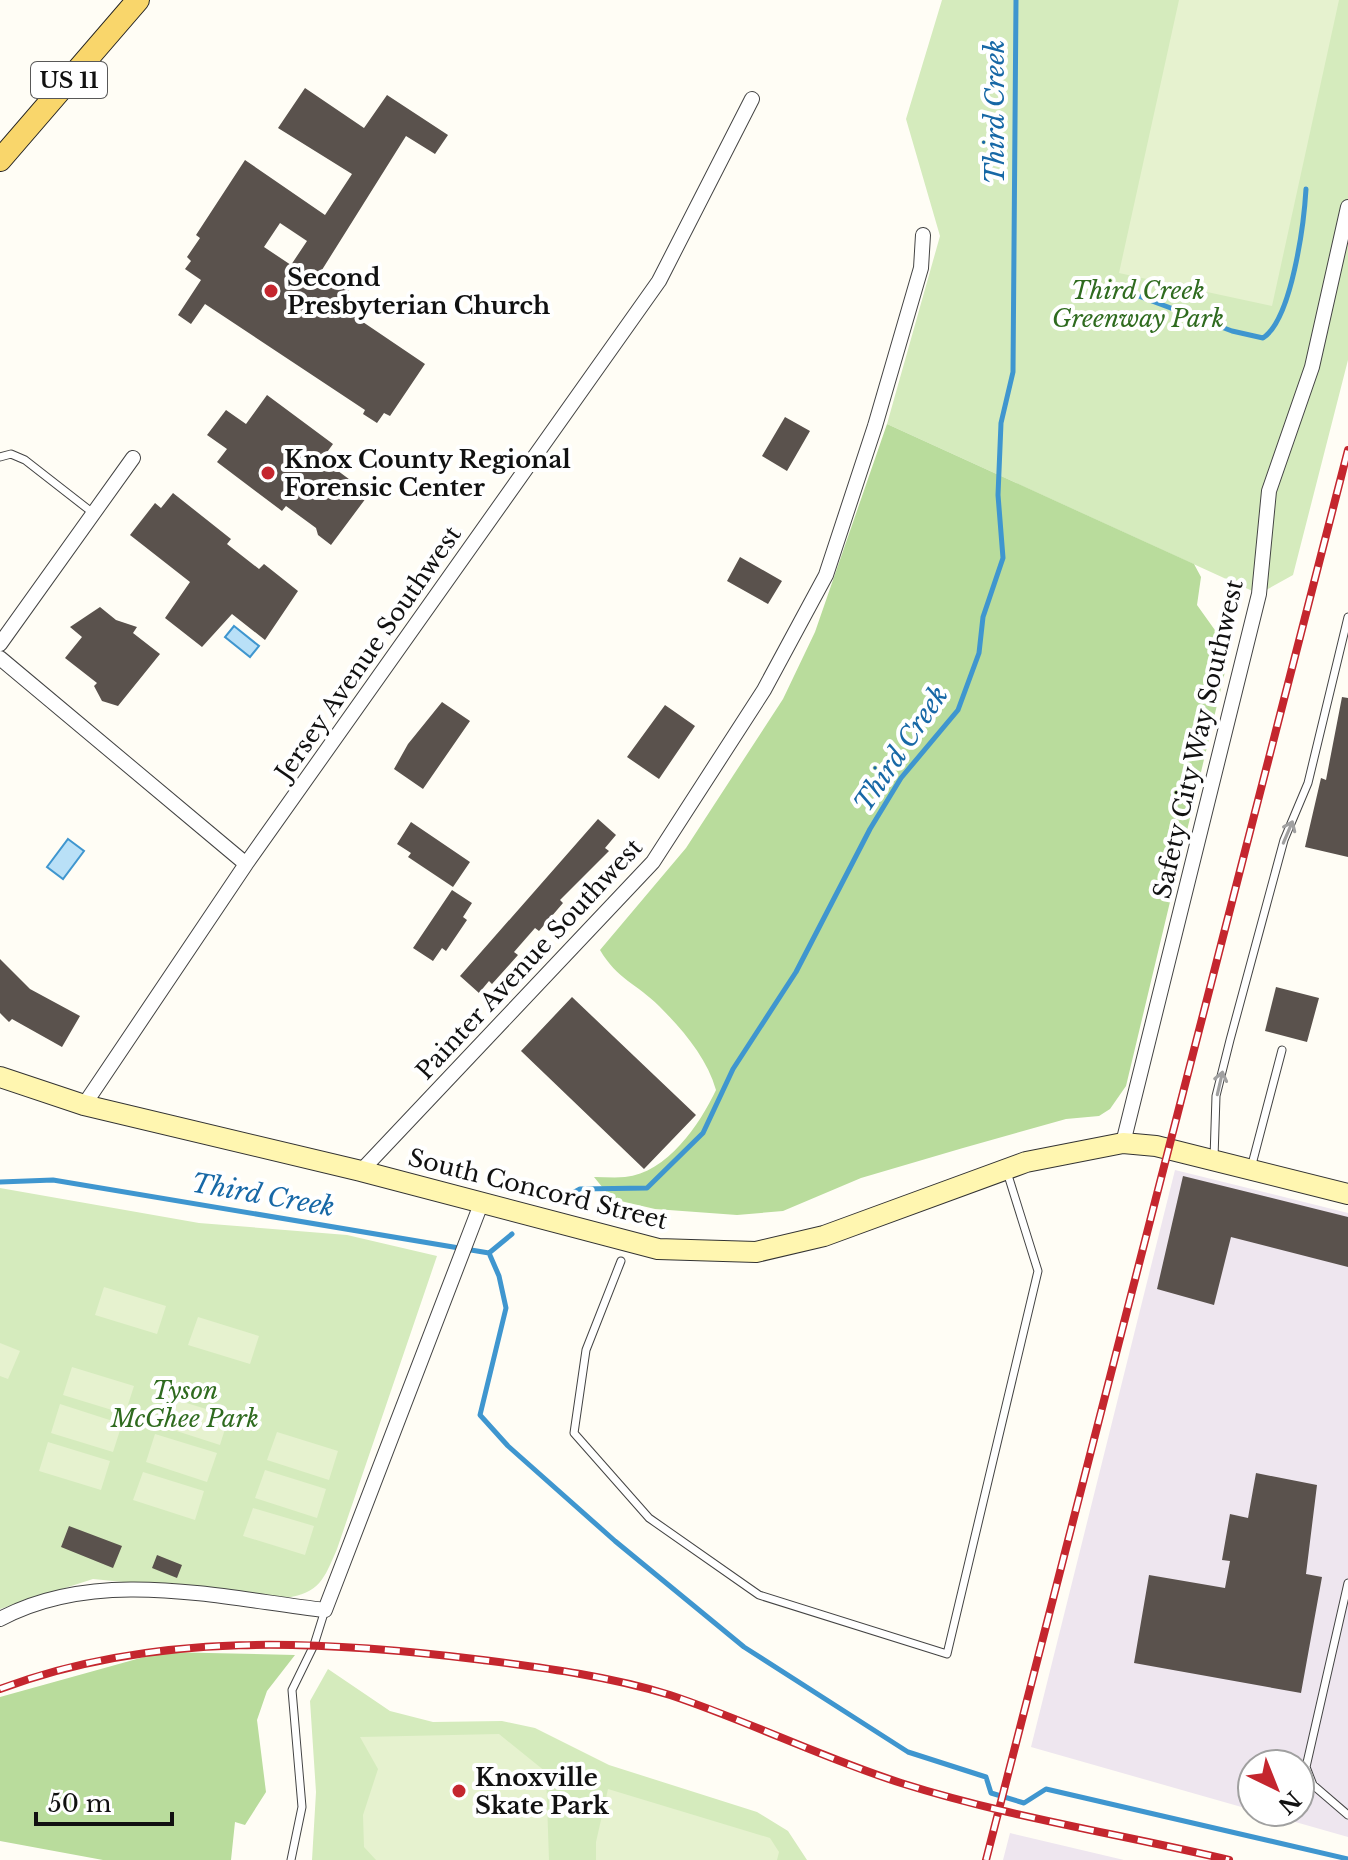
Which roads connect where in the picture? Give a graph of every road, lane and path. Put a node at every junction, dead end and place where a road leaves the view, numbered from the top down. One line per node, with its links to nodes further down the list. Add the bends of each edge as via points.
1 (138, 0): 3 (main road, US 11)
2 (752, 99): 12 (street, Jersey Avenue Southwest, via 659,281)
3 (0, 160)
4 (1348, 207): 16 (street, Safety City Way Southwest, via 1312,367 1269,491 1259,594)
5 (923, 235): 20 (street, Painter Avenue Southwest, via 921,268 909,311 826,575 764,690 653,862)
6 (0, 457): 8 (lane, via 11,454 25,460)
7 (133, 458): 8 (street)
8 (94, 514): 10 (street)
9 (1348, 617): 17 (lane, one-way to 9, via 1216,1096 1284,840 1308,783)
10 (0, 644)
11 (0, 658): 12 (street)
12 (246, 864): 15 (street, Jersey Avenue Southwest)
13 (1282, 1050): 19 (lane)
14 (1, 1078): 15 (street, South Concord Street)
15 (84, 1105): 20 (street, South Concord Street)
16 (1123, 1143): 17 (street, South Concord Street); 18 (street, South Concord Street)
17 (1214, 1161): 19 (street, South Concord Street)
18 (1006, 1169): 22 (street, South Concord Street, via 824,1236 756,1252 658,1249); 23 (lane, via 1038,1271 947,1654 759,1595 649,1518 574,1433 586,1350)
19 (1251, 1170): 21 (street, South Concord Street)
20 (361, 1171): 22 (street, South Concord Street)
21 (1348, 1194)
22 (481, 1204): 25 (street)
23 (621, 1261)
24 (1348, 1583): 27 (lane, via 1306,1767 1313,1785)
25 (325, 1610): 26 (street, via 137,1588 75,1594); 28 (lane, via 292,1690 302,1807)
26 (0, 1619)
27 (1348, 1815)
28 (291, 1860)

